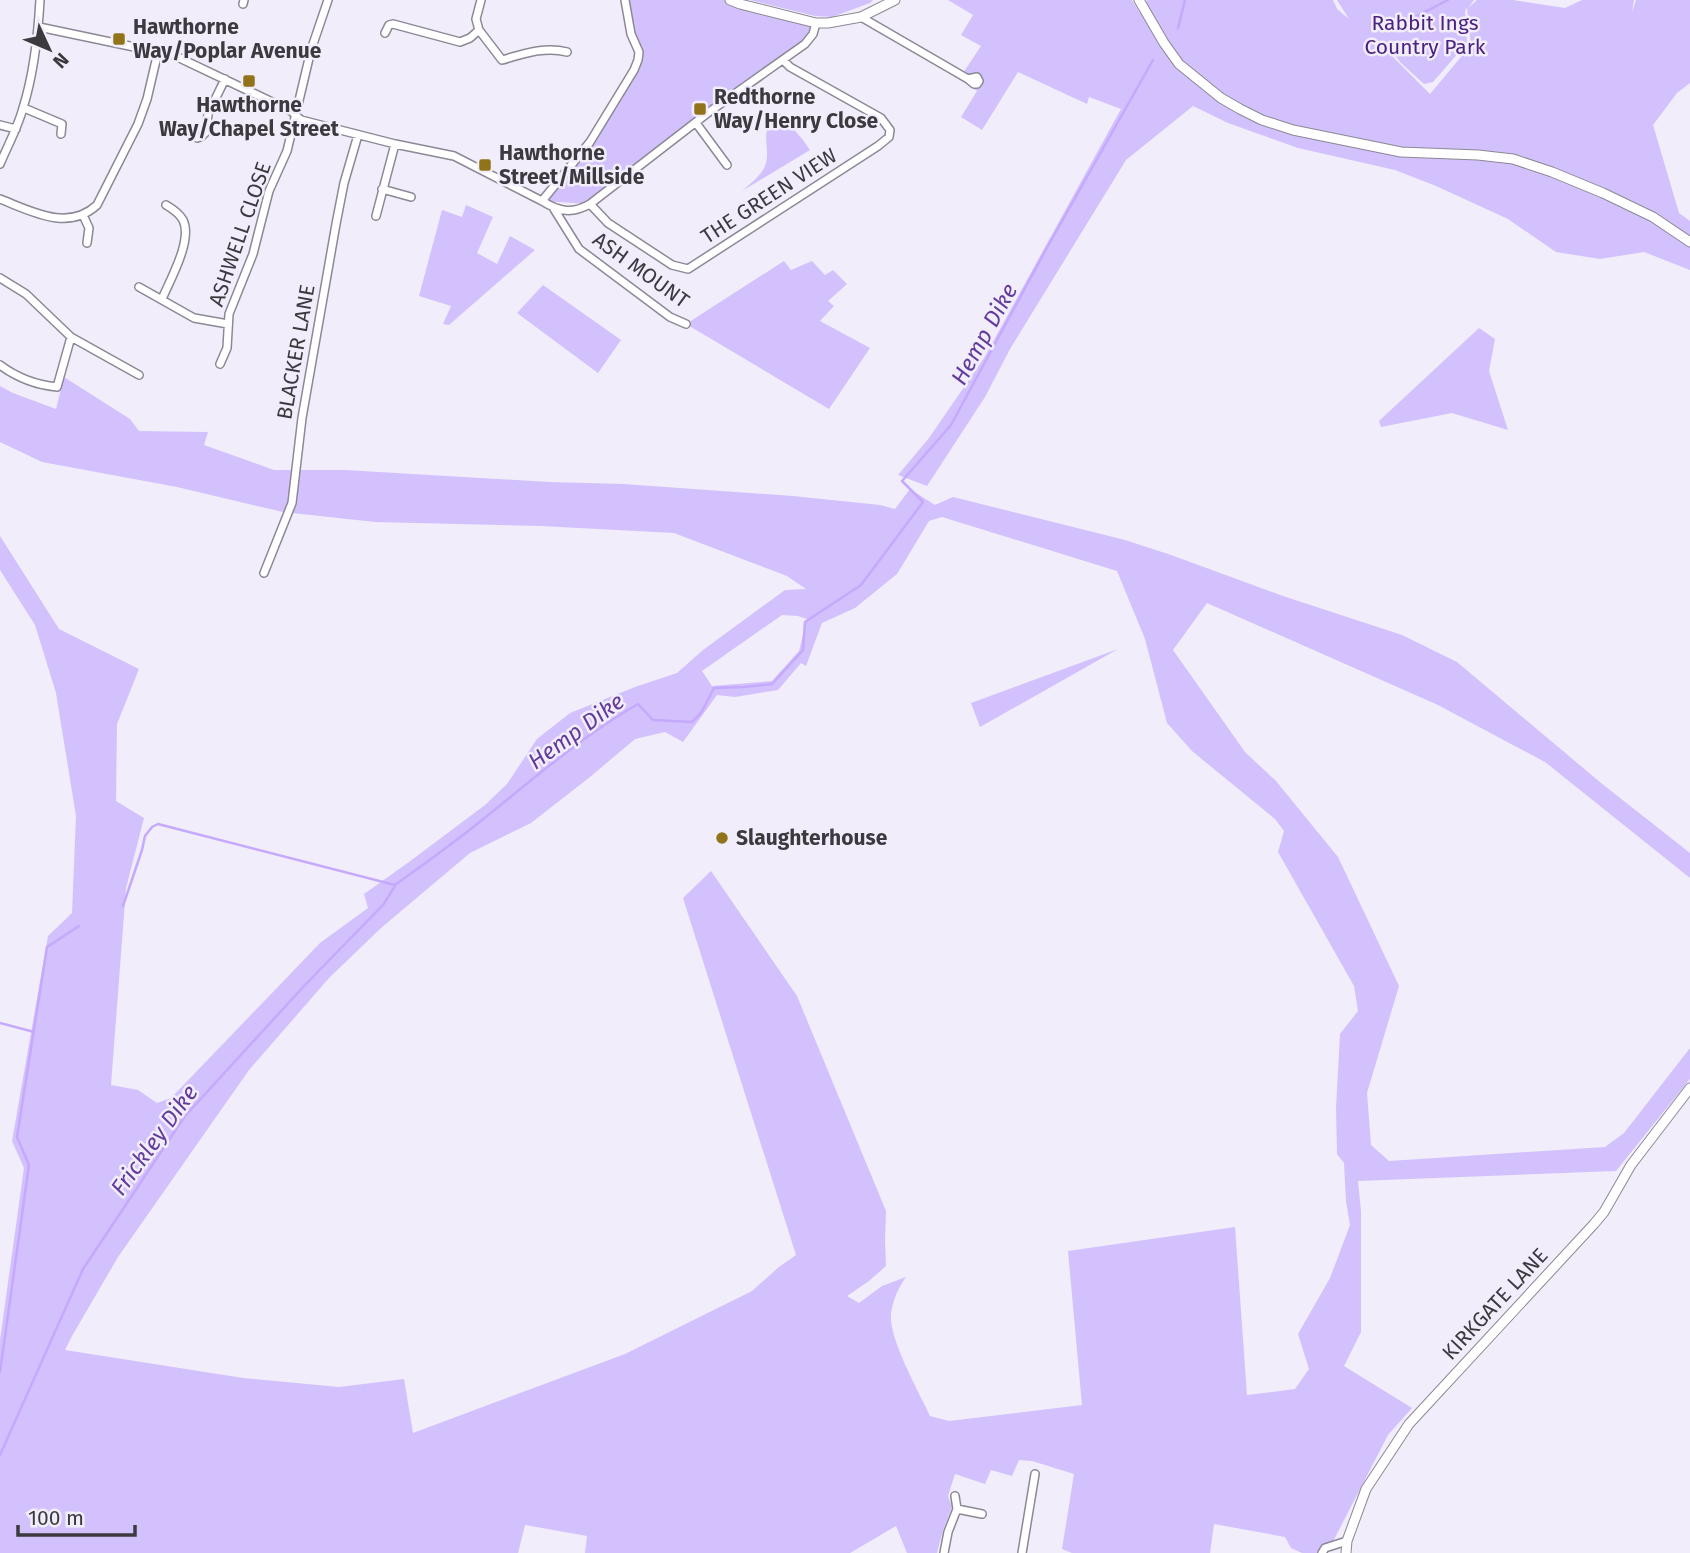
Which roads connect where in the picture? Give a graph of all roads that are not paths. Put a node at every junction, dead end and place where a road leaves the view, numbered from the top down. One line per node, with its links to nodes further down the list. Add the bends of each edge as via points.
1 (40, 0): 10 (street)
2 (481, 0): 11 (street, via 476,19)
3 (625, 0): 32 (street, via 639,52 634,70 590,142)
4 (730, 0): 9 (street)
5 (895, 0): 8 (street)
6 (1139, 0): 38 (street, via 1179,64 1221,98 1262,120 1401,152 1513,159 1653,217)
7 (326, 1): 19 (street, ASHWELL CLOSE)
8 (861, 18): 9 (street); 17 (street)
9 (816, 23): 15 (street, via 809,40)
10 (39, 27): 13 (street); 18 (street)
11 (479, 30): 12 (street, via 460,42 393,24); 14 (street, via 502,60 541,50)
12 (385, 33)
13 (158, 52): 16 (street); 36 (street, via 138,124 97,205)
14 (567, 52)
15 (783, 60): 20 (street); 33 (street, THE GREEN VIEW, via 881,118 890,130 888,137 688,269 672,265 608,223)
16 (225, 79): 19 (street); 25 (street, via 208,114 206,132)
17 (968, 79)
18 (23, 108): 22 (street); 23 (street, via 62,124)
19 (296, 116): 24 (street); 43 (street, ASHWELL CLOSE)
20 (696, 123): 28 (street); 33 (street)
21 (0, 125): 22 (street)
22 (16, 128): 27 (street)
23 (61, 134)
24 (359, 135): 26 (street); 49 (street, BLACKER LANE, via 337,217 302,418 295,492)
25 (197, 138)
26 (395, 144): 29 (street); 32 (street, via 454,156)
27 (0, 164)
28 (727, 165)
29 (382, 189): 30 (street); 37 (street)
30 (411, 197)
31 (0, 199): 36 (street, via 52,218)
32 (542, 201): 35 (street)
33 (590, 204): 35 (street, via 577,212)
34 (166, 205): 42 (street, via 183,219 186,241)
35 (554, 209): 44 (street, ASH MOUNT, via 579,249)
36 (83, 215): 39 (street, via 89,228)
37 (376, 216)
38 (1690, 242)
39 (87, 243)
40 (0, 278): 45 (street, via 26,294)
41 (139, 287): 42 (street)
42 (162, 299): 43 (street, via 194,318)
43 (228, 324): 46 (street, ASHWELL CLOSE, via 227,348)
44 (686, 324)
45 (71, 337): 47 (street, via 57,387 21,377); 48 (street)
46 (220, 363)
47 (0, 365)
48 (139, 374)
49 (264, 573)
50 (1690, 1088): 55 (street, KIRKGATE LANE, via 1631,1165 1594,1224 1409,1424 1366,1489)
51 (1035, 1474): 57 (street)
52 (955, 1496): 53 (street)
53 (957, 1509): 54 (street); 56 (street)
54 (982, 1514)
55 (1347, 1541): 58 (street); 59 (street, KIRKGATE LANE)
56 (944, 1553)
57 (1022, 1553)
58 (1322, 1553)
59 (1346, 1553)

